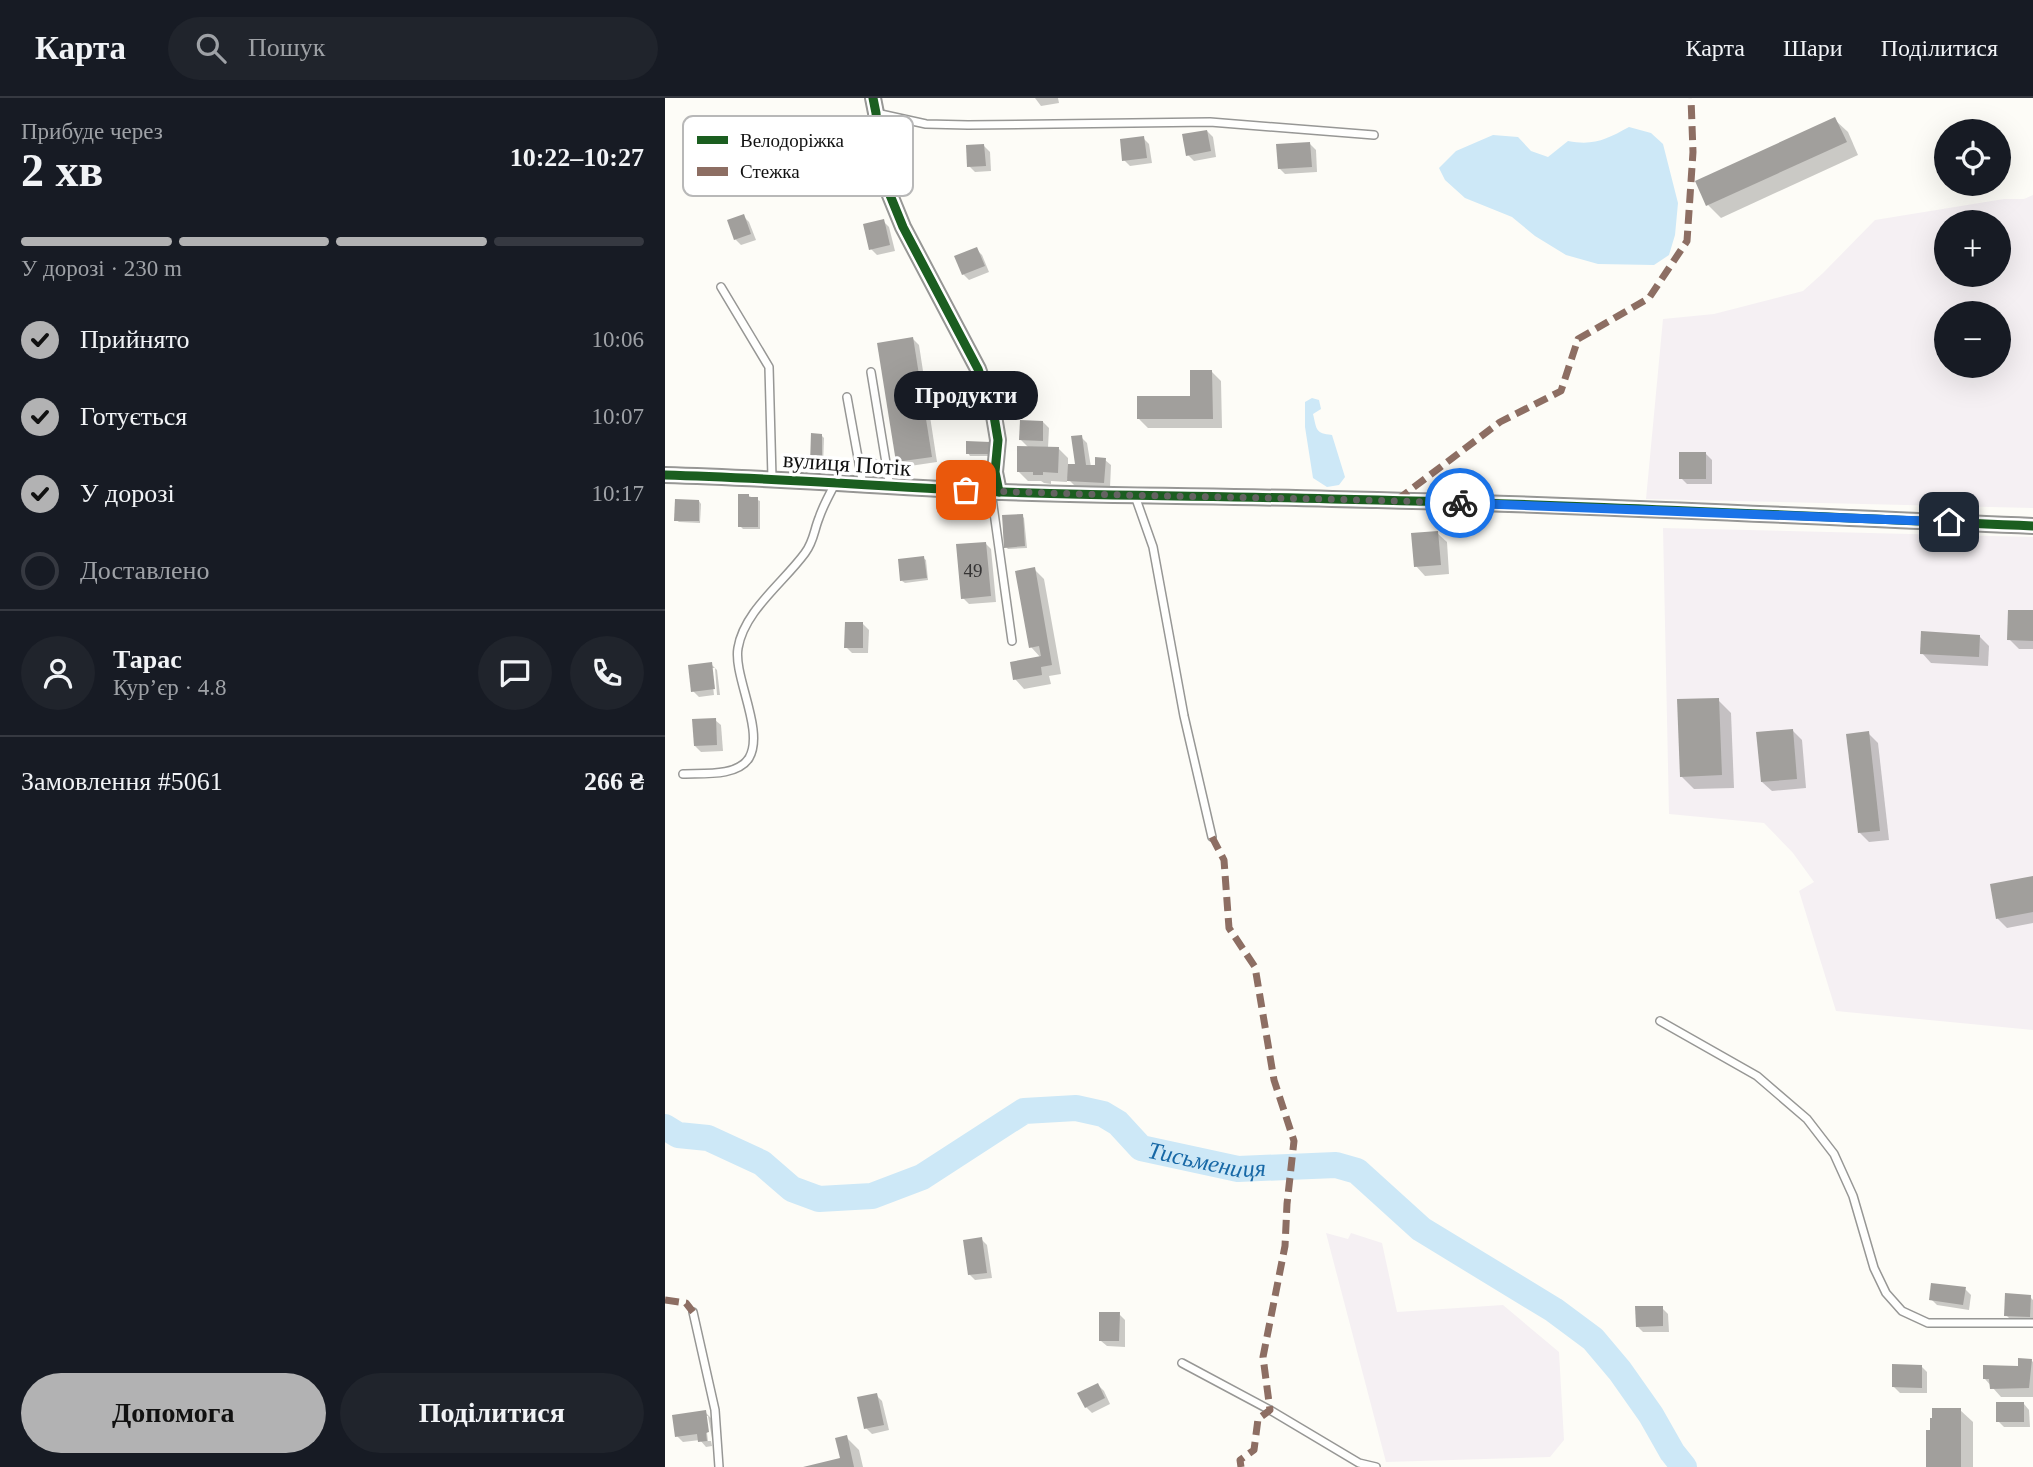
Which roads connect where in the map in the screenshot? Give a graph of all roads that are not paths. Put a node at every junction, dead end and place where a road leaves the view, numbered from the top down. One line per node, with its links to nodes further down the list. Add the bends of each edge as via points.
1 (873, 98): 2 (street)
2 (876, 113): 3 (street); 4 (lane)
3 (876, 116)
4 (890, 116)
5 (913, 121): 6 (lane, via 968,125 1210,122)
6 (1374, 135)
7 (890, 196): 12 (street, via 978,369)
8 (721, 287): 16 (lane, via 769,368)
9 (871, 372): 14 (lane)
10 (847, 397): 13 (lane)
11 (944, 401): 12 (lane)
12 (993, 410): 20 (street, via 998,440)
13 (859, 464): 14 (lane, via 873,463); 18 (lane)
14 (888, 471): 19 (lane)
15 (665, 475): 16 (street, вулиця Потік)
16 (772, 478): 17 (street, вулиця Потік)
17 (835, 484): 18 (street, вулиця Потік); 24 (lane, via 807,551 745,624 738,646 750,709 753,743 749,758 725,772)
18 (863, 485): 19 (street, вулиця Потік)
19 (890, 486): 20 (street, вулиця Потік)
20 (995, 491): 21 (street, вулиця Потік); 23 (lane)
21 (1135, 496): 22 (street, вулиця Потік, via 1332,499); 25 (lane, via 1153,547)
22 (2033, 526)
23 (1011, 641)
24 (683, 774)
25 (1212, 837)
26 (1660, 1021): 28 (lane, via 1757,1076 1807,1119 1834,1154 1853,1196 1874,1268 1886,1293 1902,1311 1928,1323)
27 (693, 1312): 30 (lane, via 715,1410)
28 (2033, 1323)
29 (1182, 1363): 31 (lane, via 1359,1463)
30 (719, 1467)
31 (1376, 1467)

